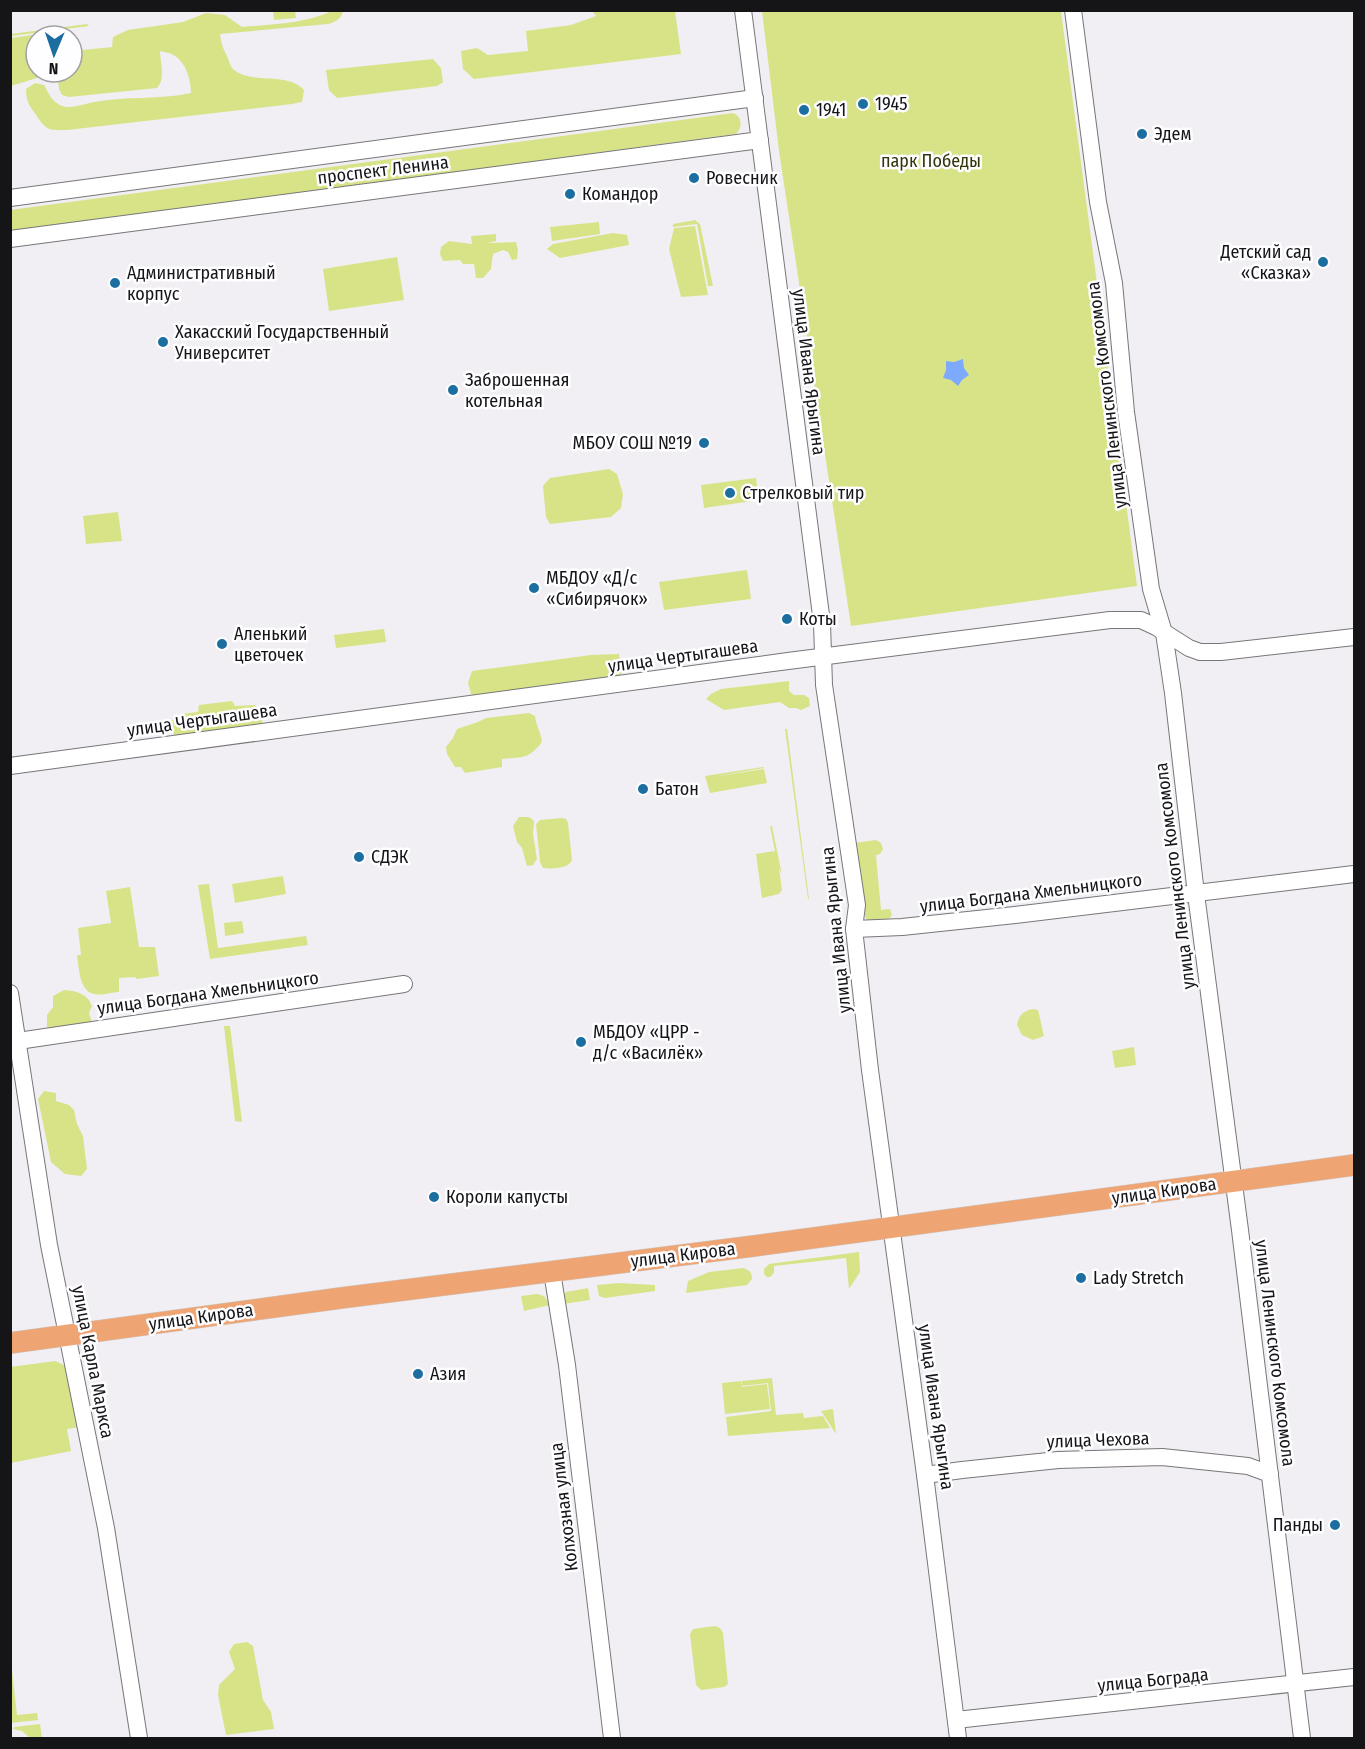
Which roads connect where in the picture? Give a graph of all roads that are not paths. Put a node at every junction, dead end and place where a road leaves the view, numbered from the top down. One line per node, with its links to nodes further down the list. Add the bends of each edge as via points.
1 (743, 10): 3 (street, улица Ивана Ярыгина)
2 (1073, 10): 7 (street, улица Ленинского Комсомола, via 1098,202 1114,283 1126,412 1150,589)
3 (755, 98): 4 (street, улица Ивана Ярыгина); 5 (street, проспект Ленина)
4 (760, 140): 6 (street, проспект Ленина); 9 (street, улица Ивана Ярыгина)
5 (10, 198)
6 (10, 239)
7 (1164, 633): 8 (street, улица Чертыгашева, via 1200,652); 9 (street, улица Чертыгашева, via 1141,620 1110,620); 12 (street, улица Ленинского Комсомола)
8 (1354, 636)
9 (823, 656): 10 (street, улица Чертыгашева); 13 (street, улица Ивана Ярыгина, via 857,905)
10 (10, 765)
11 (1354, 874): 12 (street, улица Богдана Хмельницкого)
12 (1196, 894): 13 (street, улица Богдана Хмельницкого); 18 (street, улица Ленинского Комсомола)
13 (854, 929): 19 (street, улица Ивана Ярыгина)
14 (404, 984): 16 (street, улица Богдана Хмельницкого)
15 (10, 993): 16 (street, улица Карла Маркса)
16 (18, 1041): 21 (street, улица Карла Маркса)
17 (1354, 1165): 18 (main road, улица Кирова)
18 (1233, 1181): 19 (main road, улица Кирова); 23 (street, улица Ленинского Комсомола)
19 (892, 1227): 20 (main road, улица Кирова); 24 (street, улица Ивана Ярыгина)
20 (552, 1272): 21 (main road, улица Кирова); 29 (street, Колхозная улица, via 567,1365)
21 (68, 1335): 22 (main road, улица Кирова); 28 (street, улица Карла Маркса, via 106,1528)
22 (10, 1343)
23 (1270, 1474): 24 (street, улица Чехова, via 1248,1466 1162,1457 1058,1460); 26 (street, улица Ленинского Комсомола)
24 (925, 1475): 27 (street, улица Ивана Ярыгина)
25 (1354, 1677): 26 (street, улица Бограда)
26 (1296, 1684): 27 (street, улица Бограда); 31 (street, улица Ленинского Комсомола)
27 (956, 1720): 30 (street, улица Ивана Ярыгина)
28 (139, 1738)
29 (612, 1738)
30 (958, 1738)
31 (1302, 1738)

